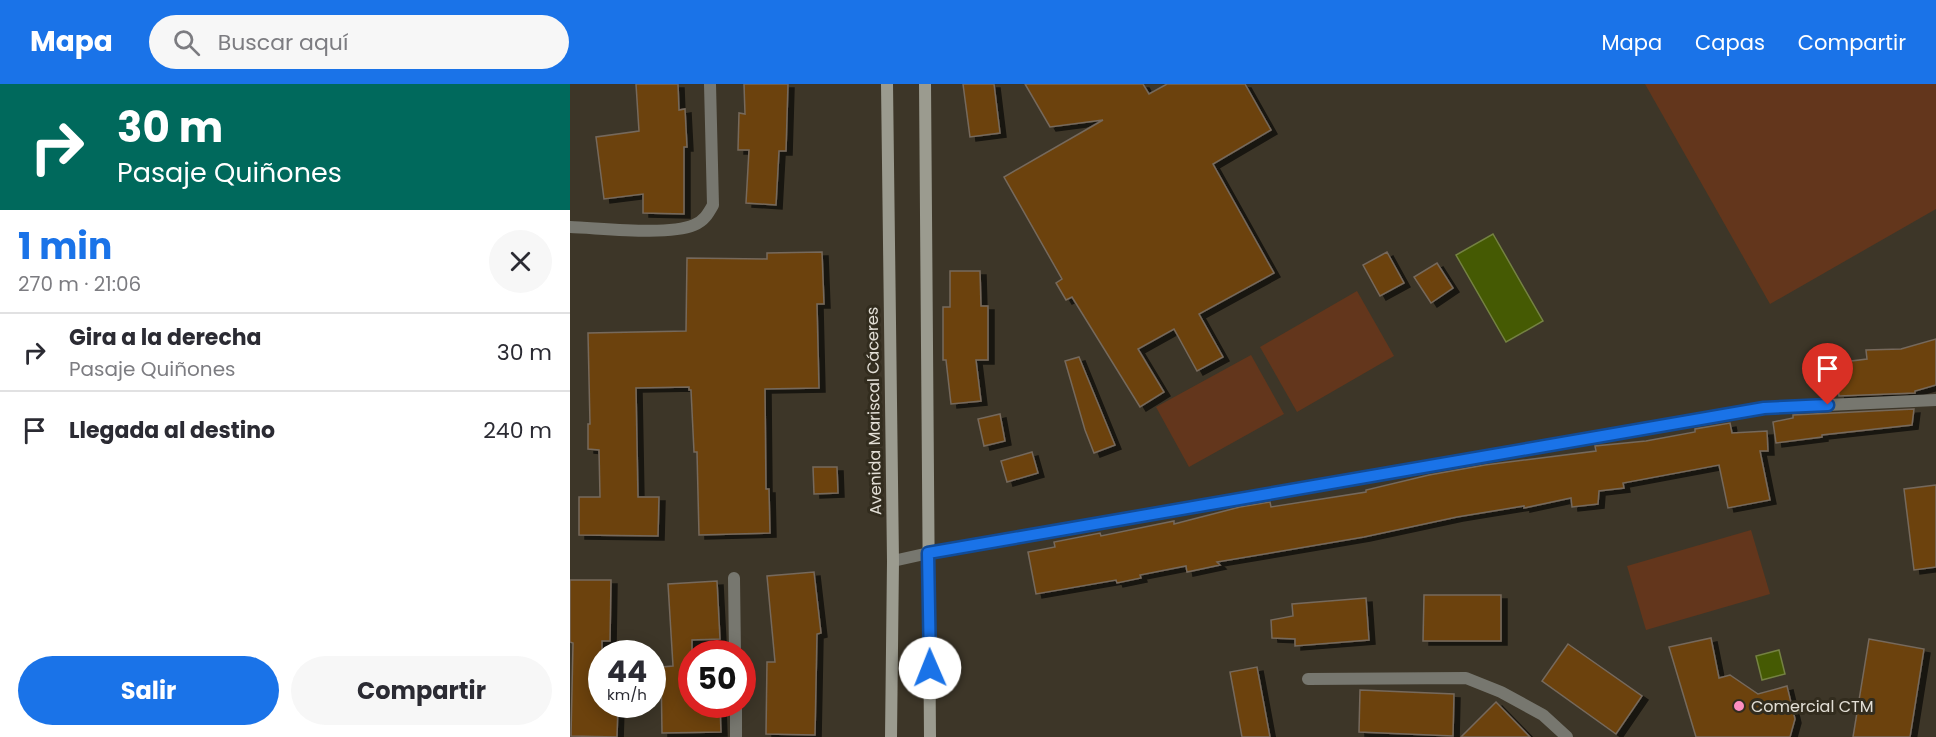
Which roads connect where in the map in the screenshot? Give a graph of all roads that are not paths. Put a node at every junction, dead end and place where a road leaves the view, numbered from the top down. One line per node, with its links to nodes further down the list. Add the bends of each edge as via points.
1 (710, 84): 4 (street, via 713,205 706,217 695,225 672,231)
2 (887, 84): 7 (main road, Avenida Mariscal Cáceres)
3 (925, 84): 6 (main road)
4 (570, 227)
5 (1936, 400): 6 (street, via 1764,408)
6 (928, 553): 7 (street); 14 (main road)
7 (892, 561): 13 (main road, Avenida Mariscal Cáceres)
8 (734, 578): 9 (street)
9 (735, 640)
10 (1308, 679): 15 (street, via 1466,678 1543,715)
11 (736, 718): 12 (street)
12 (736, 737)
13 (891, 737)
14 (930, 737)
15 (1567, 737)

